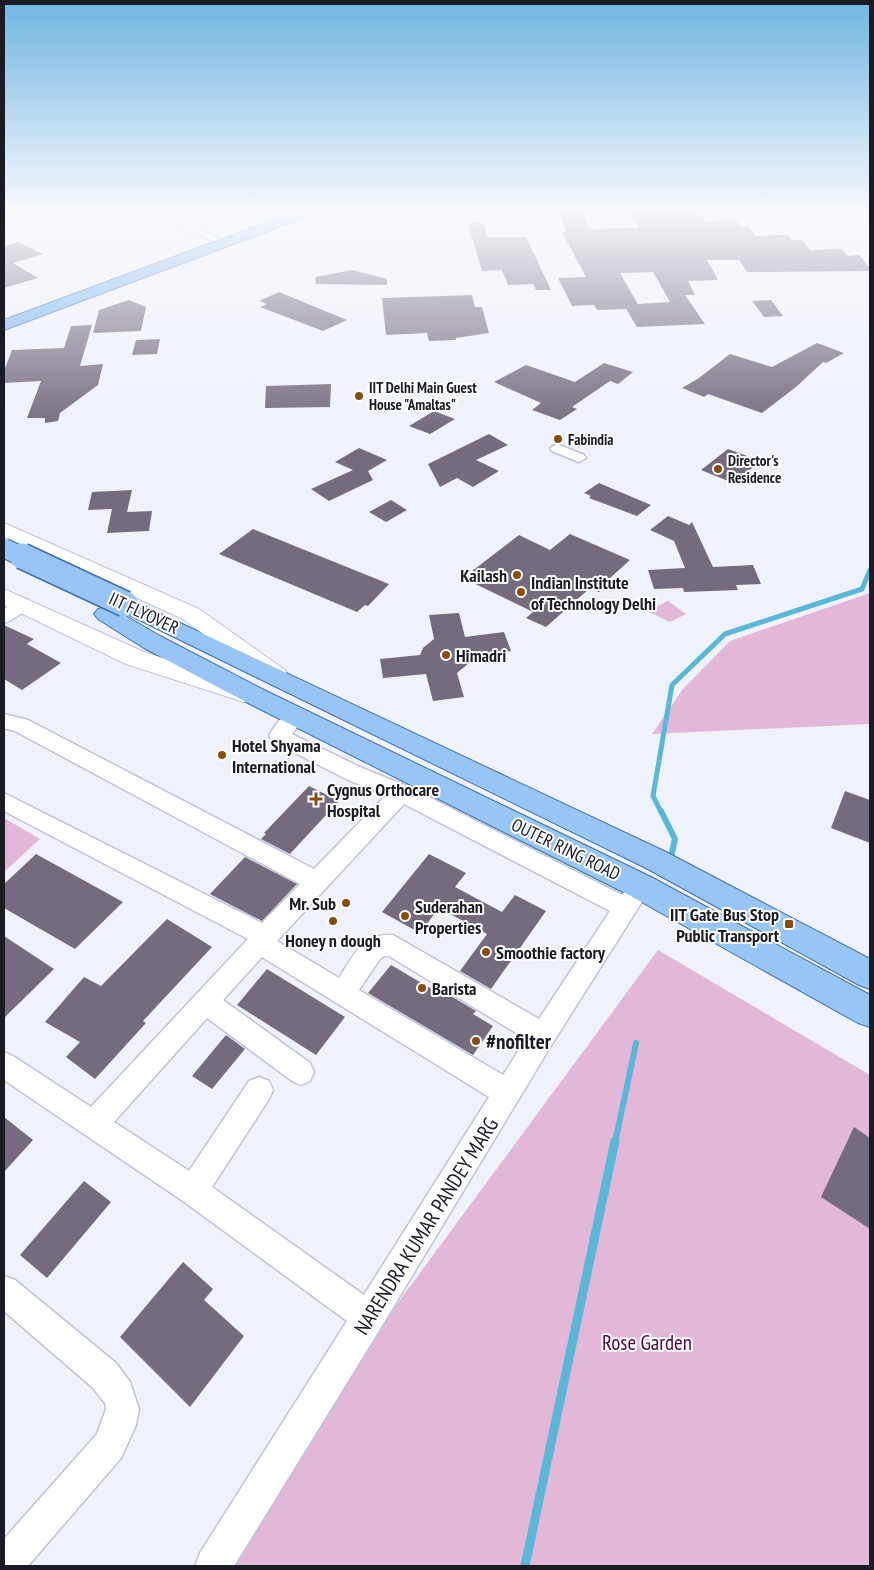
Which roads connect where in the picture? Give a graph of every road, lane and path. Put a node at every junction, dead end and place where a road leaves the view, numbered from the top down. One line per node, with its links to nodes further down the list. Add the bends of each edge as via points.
1 (96, 282): 3 (highway)
2 (104, 282): 3 (highway)
3 (4, 317)
4 (558, 448): 5 (street)
5 (580, 458)
6 (4, 529): 11 (street, via 191,614)
7 (4, 548): 10 (main road, IIT FLYOVER, bridge)
8 (4, 565): 10 (main road, IIT FLYOVER)
9 (10, 606): 12 (street, via 135,658)
10 (116, 609): 11 (main road, IIT FLYOVER); 12 (main road, IIT FLYOVER, via 152,642)
11 (282, 680): 21 (main road, OUTER RING ROAD, via 656,860)
12 (257, 698): 13 (main road, OUTER RING ROAD)
13 (297, 715): 15 (street, via 279,736); 17 (main road, OUTER RING ROAD)
14 (4, 721): 18 (street, via 22,725)
15 (401, 793): 17 (street); 18 (street)
16 (4, 801): 20 (street)
17 (512, 836): 19 (main road, OUTER RING ROAD)
18 (317, 882): 20 (street)
19 (632, 896): 24 (main road, OUTER RING ROAD); 25 (street, NARENDRA KUMAR PANDEY MARG)
20 (262, 940): 22 (street); 23 (street)
21 (870, 974)
22 (343, 993): 25 (street, via 371,951 382,945 392,946); 29 (street)
23 (206, 1002): 27 (street); 30 (street)
24 (870, 1012)
25 (543, 1035): 29 (street, NARENDRA KUMAR PANDEY MARG)
26 (4, 1065): 30 (street)
27 (301, 1072)
28 (259, 1090): 31 (street)
29 (508, 1094): 33 (street, NARENDRA KUMAR PANDEY MARG)
30 (94, 1124): 31 (street)
31 (193, 1191): 33 (street)
32 (4, 1291): 34 (street, via 104,1374 118,1390 123,1406 120,1425 109,1446)
33 (369, 1318): 35 (street, NARENDRA KUMAR PANDEY MARG)
34 (4, 1566)
35 (213, 1566)

